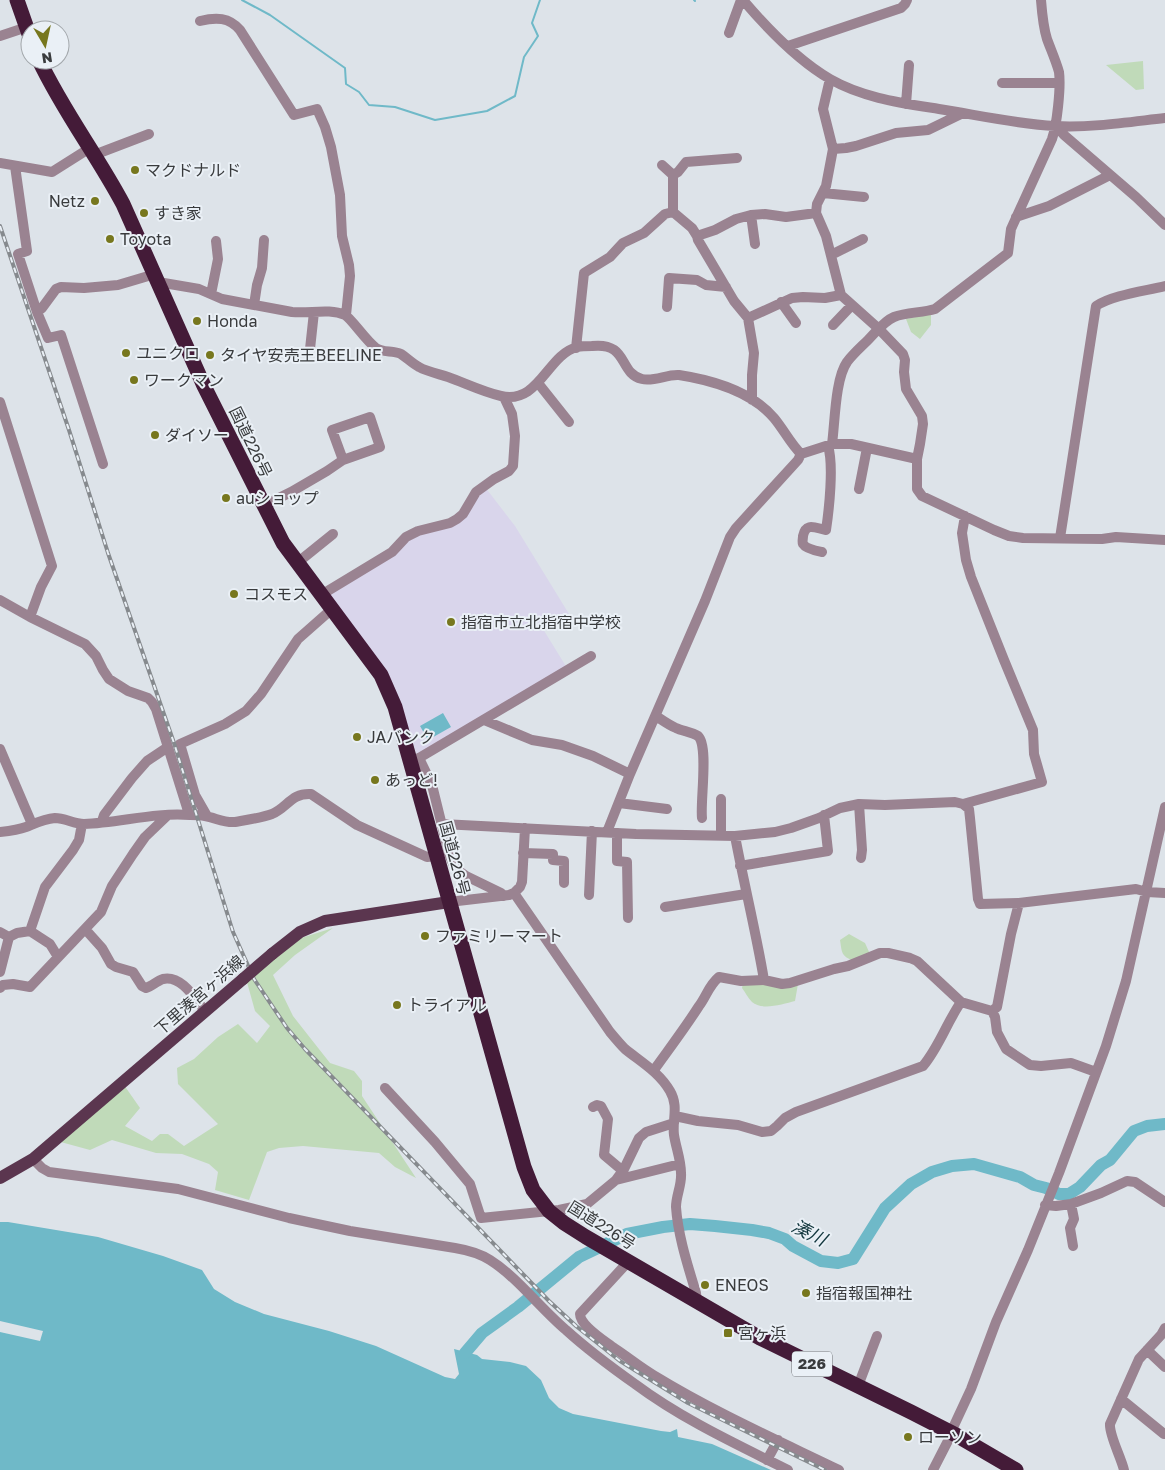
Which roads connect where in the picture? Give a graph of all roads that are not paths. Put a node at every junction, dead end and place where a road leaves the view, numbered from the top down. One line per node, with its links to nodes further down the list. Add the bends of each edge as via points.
1 (17, 0): 5 (highway)
2 (742, 0): 8 (street); 10 (street)
3 (907, 0): 10 (street, via 901,8)
4 (1041, 0): 15 (street, via 1046,37 1057,65)
5 (24, 20)
6 (200, 21): 53 (street, via 211,18 234,23 294,115 318,109 331,147 340,195 342,236 350,276)
7 (20, 33): 9 (street)
8 (729, 33)
9 (0, 36)
10 (788, 46): 13 (street)
11 (908, 65): 16 (street)
12 (44, 70): 22 (highway, 国道226号 / 226)
13 (830, 79): 16 (street, via 870,96); 21 (street, via 823,109)
14 (1002, 83): 15 (street)
15 (1059, 83): 19 (street)
16 (906, 104): 17 (street)
17 (963, 113): 19 (street); 21 (street, via 928,130 896,133 856,146)
18 (1165, 118): 19 (street)
19 (1056, 126): 28 (street); 34 (street)
20 (149, 134): 22 (street)
21 (833, 149): 29 (street)
22 (92, 151): 26 (street, via 52,172); 42 (highway, 国道226号 / 226, via 111,180)
23 (737, 158): 27 (street, via 686,162)
24 (0, 163): 26 (street)
25 (662, 165): 27 (street)
26 (15, 166): 51 (street, via 27,251 18,254)
27 (673, 174): 31 (street)
28 (1110, 175): 34 (street, via 1049,206); 35 (street)
29 (823, 193): 30 (street); 32 (street)
30 (864, 197)
31 (673, 212): 36 (street); 59 (street, via 665,214 644,233 623,243 610,257 584,273)
32 (816, 213): 33 (street, via 780,217); 41 (street)
33 (751, 215): 36 (street); 40 (street)
34 (1016, 217): 57 (street, via 1008,253 935,309 892,318)
35 (1165, 225)
36 (697, 236): 44 (street)
37 (863, 239): 41 (street)
38 (264, 240): 48 (street)
39 (216, 241): 45 (street, via 218,259)
40 (754, 244)
41 (831, 255): 46 (street)
42 (156, 278): 45 (street); 51 (street, via 118,285 61,287); 72 (highway, 国道226号 / 226, via 204,386)
43 (1165, 286): 75 (street, via 1096,306)
44 (726, 287): 50 (street, via 669,278); 54 (street)
45 (210, 294): 48 (street)
46 (841, 295): 47 (street, via 792,298); 49 (street)
47 (781, 302): 54 (street); 55 (street)
48 (254, 305): 52 (street)
49 (852, 305): 56 (street); 57 (street)
50 (667, 308)
51 (37, 312): 70 (street, via 48,338 61,335)
52 (314, 312): 53 (street); 58 (street)
53 (346, 315): 61 (street, via 377,349 399,353 420,368)
54 (748, 318): 62 (street, via 754,353)
55 (796, 322)
56 (833, 325)
57 (879, 329): 65 (street, via 847,362 841,373); 68 (street, via 903,354 906,389 922,416)
58 (310, 348)
59 (576, 348): 60 (street, via 561,357); 62 (street, via 602,345 618,352 629,370 642,378 680,375 696,378)
60 (538, 383): 61 (street, via 520,395); 64 (street)
61 (504, 397): 79 (street, via 512,414 515,436 513,466 509,471 476,492 457,519 418,531 392,552)
62 (752, 400): 67 (street, via 768,412)
63 (0, 402): 82 (street, via 52,566)
64 (569, 422)
65 (830, 445): 66 (street, via 850,444); 67 (street); 77 (street, via 830,510 826,530 807,528 803,541 807,547)
66 (867, 448): 68 (street); 71 (street)
67 (802, 454): 84 (street, via 730,537)
68 (917, 459): 73 (street, via 917,489 922,496)
69 (343, 460): 69 (street, via 380,446 370,417 332,430); 72 (street)
70 (103, 464)
71 (858, 489)
72 (264, 506): 78 (highway, 国道226号 / 226)
73 (964, 516): 75 (street, via 1009,536); 93 (street, via 962,533 966,560 1033,730 1034,754 1042,782)
74 (334, 534): 78 (street)
75 (1060, 538): 76 (street)
76 (1165, 540)
77 (822, 552)
78 (296, 563): 79 (highway, 国道226号 / 226)
79 (321, 595): 81 (highway, 国道226号 / 226)
80 (0, 600): 82 (street)
81 (332, 609): 88 (highway, 国道226号 / 226, via 381,675); 98 (street, via 298,639 246,712 180,744 195,795)
82 (30, 617): 86 (street, via 84,644 110,679 128,691 148,698 156,709)
83 (591, 656): 85 (street)
84 (656, 716): 89 (street); 100 (street, via 697,736 702,742)
85 (484, 720): 88 (street); 89 (street, via 532,740 593,756)
86 (168, 747): 96 (street); 101 (street, via 147,761)
87 (0, 749): 102 (street)
88 (415, 760): 104 (street, via 432,785); 112 (highway, 国道226号 / 226)
89 (630, 774): 91 (street)
90 (721, 799): 109 (street)
91 (619, 803): 95 (street); 108 (street)
92 (859, 804): 93 (street); 99 (street); 113 (street)
93 (963, 804): 122 (street, via 970,818 980,904)
94 (1165, 807): 116 (street)
95 (667, 809)
96 (189, 814): 97 (street); 98 (street)
97 (168, 815): 101 (street); 125 (street, via 145,837 112,886 101,912)
98 (207, 816): 112 (street, via 222,822 261,817 273,813 294,797 311,794 357,825 427,857)
99 (824, 816): 110 (street, via 775,832); 114 (street, via 828,850)
100 (702, 818)
101 (102, 821): 103 (street)
102 (32, 824): 103 (street, via 58,818); 107 (street)
103 (82, 824): 126 (street, via 79,840 45,887)
104 (442, 824): 105 (street); 119 (street, via 455,868 461,874)
105 (525, 828): 106 (street); 111 (street)
106 (592, 831): 108 (street); 120 (street)
107 (0, 832)
108 (612, 832): 109 (street); 124 (street, via 617,861 627,862)
109 (721, 836): 110 (street)
110 (735, 836): 114 (street)
111 (523, 853): 115 (street, via 553,854 553,860 564,861); 119 (street, via 522,882)
112 (436, 856): 121 (highway, 国道226号 / 226)
113 (861, 858)
114 (740, 866): 118 (street)
115 (564, 883)
116 (1147, 892): 117 (street); 122 (street, via 1136,889); 135 (street, via 1124,989)
117 (1165, 892)
118 (746, 894): 123 (street); 130 (street)
119 (509, 895): 121 (street); 134 (street, via 610,1032 624,1048)
120 (589, 895)
121 (449, 902): 132 (main road, 下里湊宮ヶ浜線, bridge, via 325,921 300,932); 146 (highway, 国道226号 / 226, via 524,1167 533,1190)
122 (1019, 903): 133 (street, via 997,1007)
123 (665, 907)
124 (628, 918)
125 (85, 929): 128 (street); 132 (street, via 111,964 133,972 142,986 146,988 165,979 177,980)
126 (30, 931): 127 (street); 128 (street, via 50,944)
127 (4, 935): 129 (street)
128 (58, 957): 129 (street, via 30,987)
129 (1, 980)
130 (764, 980): 131 (street, via 790,983 888,953 917,961); 134 (street, via 741,981 719,977)
131 (961, 1002): 133 (street); 138 (street, via 923,1066 796,1112 771,1131)
132 (206, 1011): 139 (main road, 下里湊宮ヶ浜線)
133 (992, 1011): 135 (street, via 1006,1049 1030,1065 1071,1063)
134 (654, 1070): 138 (street, via 674,1099)
135 (1096, 1072): 143 (street)
136 (386, 1088): 146 (street, via 470,1184 481,1218)
137 (593, 1107): 141 (street, via 601,1106 608,1119 604,1155)
138 (674, 1119): 140 (street); 141 (street, via 639,1138)
139 (32, 1159): 142 (main road, 下里湊宮ヶ浜線); 159 (street, via 49,1172 178,1189 350,1231 468,1250 490,1260 505,1272 585,1346 637,1386)
140 (680, 1164): 141 (street); 149 (street, via 676,1209)
141 (620, 1176): 146 (street, via 586,1204)
142 (0, 1178)
143 (1046, 1202): 145 (street, via 1056,1206); 156 (street)
144 (1165, 1202): 145 (street, via 1135,1182 1127,1181)
145 (1071, 1204): 147 (street)
146 (549, 1211): 148 (highway, 国道226号 / 226, via 586,1238)
147 (1073, 1246)
148 (628, 1262): 149 (highway, 国道226号 / 226); 158 (street, via 580,1314 582,1322 654,1376)
149 (697, 1302): 154 (highway, 国道226号 / 226, via 760,1338)
150 (1165, 1328): 152 (street)
151 (877, 1336): 154 (street)
152 (1147, 1350): 153 (street); 155 (street, via 1139,1359)
153 (1165, 1367)
154 (858, 1386): 156 (highway, 国道226号 / 226)
155 (1120, 1399): 157 (street); 164 (street, via 1110,1428)
156 (951, 1432): 162 (street); 163 (highway, 国道226号 / 226)
157 (1164, 1434)
158 (778, 1440): 159 (street); 161 (street)
159 (767, 1460): 160 (street)
160 (788, 1470)
161 (839, 1470)
162 (933, 1470)
163 (1016, 1470)
164 (1124, 1470)

